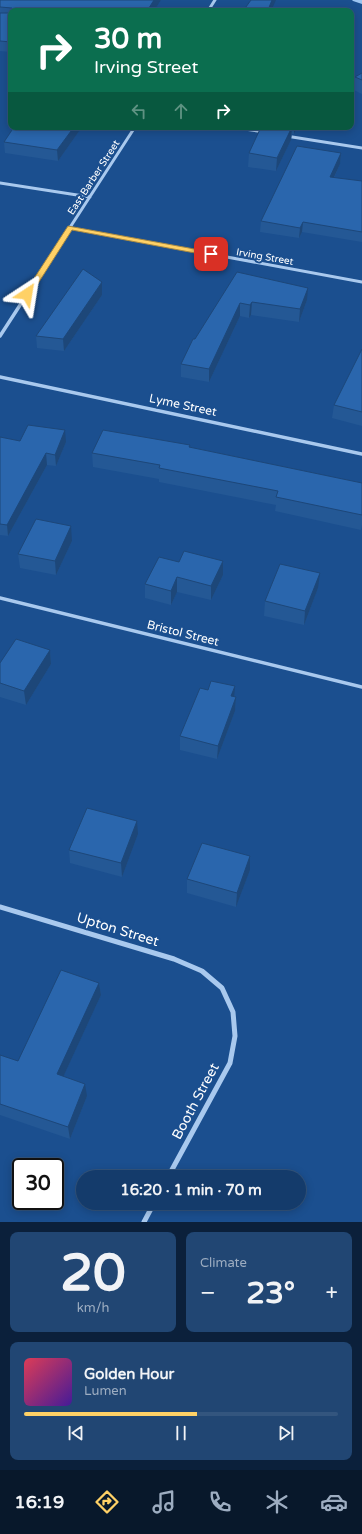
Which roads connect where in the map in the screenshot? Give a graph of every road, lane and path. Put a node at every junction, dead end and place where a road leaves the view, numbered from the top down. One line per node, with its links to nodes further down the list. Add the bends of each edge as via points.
1 (133, 130): 7 (street, East Barber Street)
2 (251, 130): 3 (street)
3 (270, 133)
4 (278, 135): 5 (street)
5 (362, 148)
6 (0, 183): 7 (street)
7 (90, 197): 8 (street, East Barber Street)
8 (70, 228): 9 (street, Irving Street); 10 (street, East Barber Street)
9 (362, 282)
10 (0, 336)
11 (0, 377): 12 (street, Lyme Street)
12 (362, 454)
13 (0, 598): 14 (street, Bristol Street)
14 (362, 687)
15 (0, 907): 16 (street, Upton Street, via 174,959 202,971)
16 (222, 988): 17 (street, Booth Street, via 233,1012 235,1036 230,1063)
17 (172, 1170)
18 (150, 1210): 19 (street)
19 (144, 1222)

